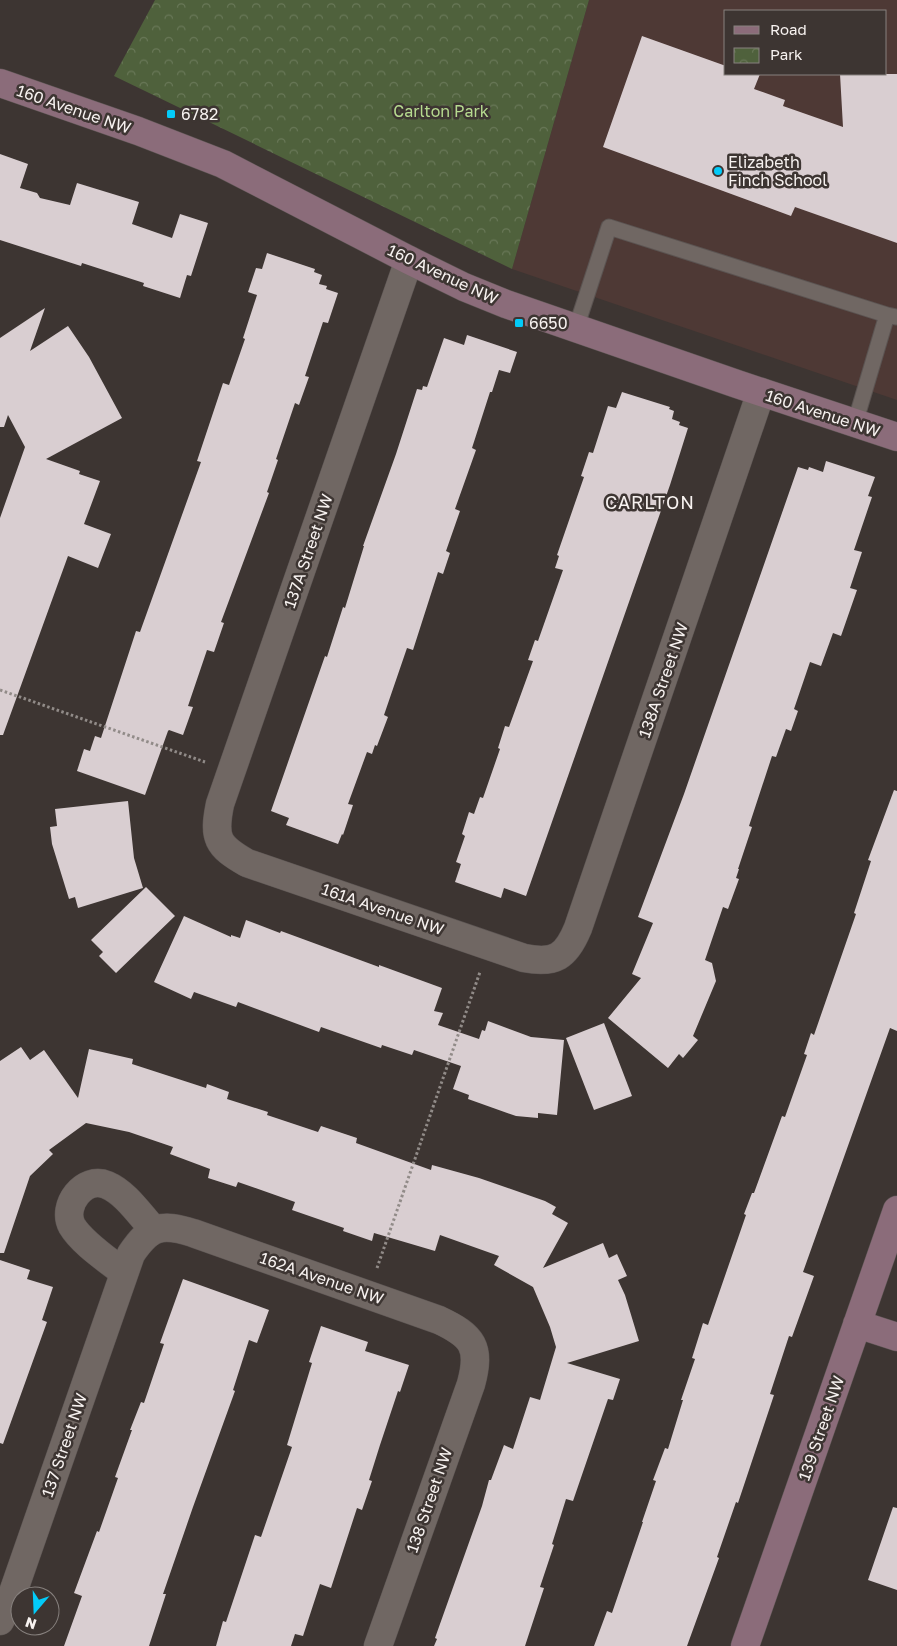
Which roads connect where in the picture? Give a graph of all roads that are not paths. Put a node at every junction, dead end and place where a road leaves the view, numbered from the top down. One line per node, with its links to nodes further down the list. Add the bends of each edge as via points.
1 (0, 83): 2 (street, 160 Avenue NW, via 223,164)
2 (409, 260): 4 (street, 160 Avenue NW, via 464,287); 8 (street, 137A Street NW, via 220,804 216,824)
3 (892, 316): 4 (lane, via 609,227); 6 (lane)
4 (576, 328): 5 (street, 160 Avenue NW)
5 (761, 392): 6 (street, 160 Avenue NW); 9 (street, 138A Street NW, via 578,928 572,941)
6 (855, 423): 7 (street, 160 Avenue NW)
7 (897, 437)
8 (220, 843): 9 (street, 161A Avenue NW, via 247,864 524,958)
9 (552, 960)
10 (897, 1210): 13 (street, 139 Street NW)
11 (154, 1230): 12 (street, 137 Street NW, via 141,1238); 12 (street, via 116,1190 104,1184 87,1186 73,1198 70,1206 72,1226); 15 (street, 162A Avenue NW, via 179,1229 439,1320 465,1334)
12 (123, 1272): 16 (street, 137 Street NW)
13 (857, 1324): 14 (street); 18 (street, 139 Street NW)
14 (897, 1338)
15 (475, 1354): 17 (street, 138 Street NW, via 470,1384)
16 (1, 1619)
17 (378, 1646)
18 (745, 1646)

